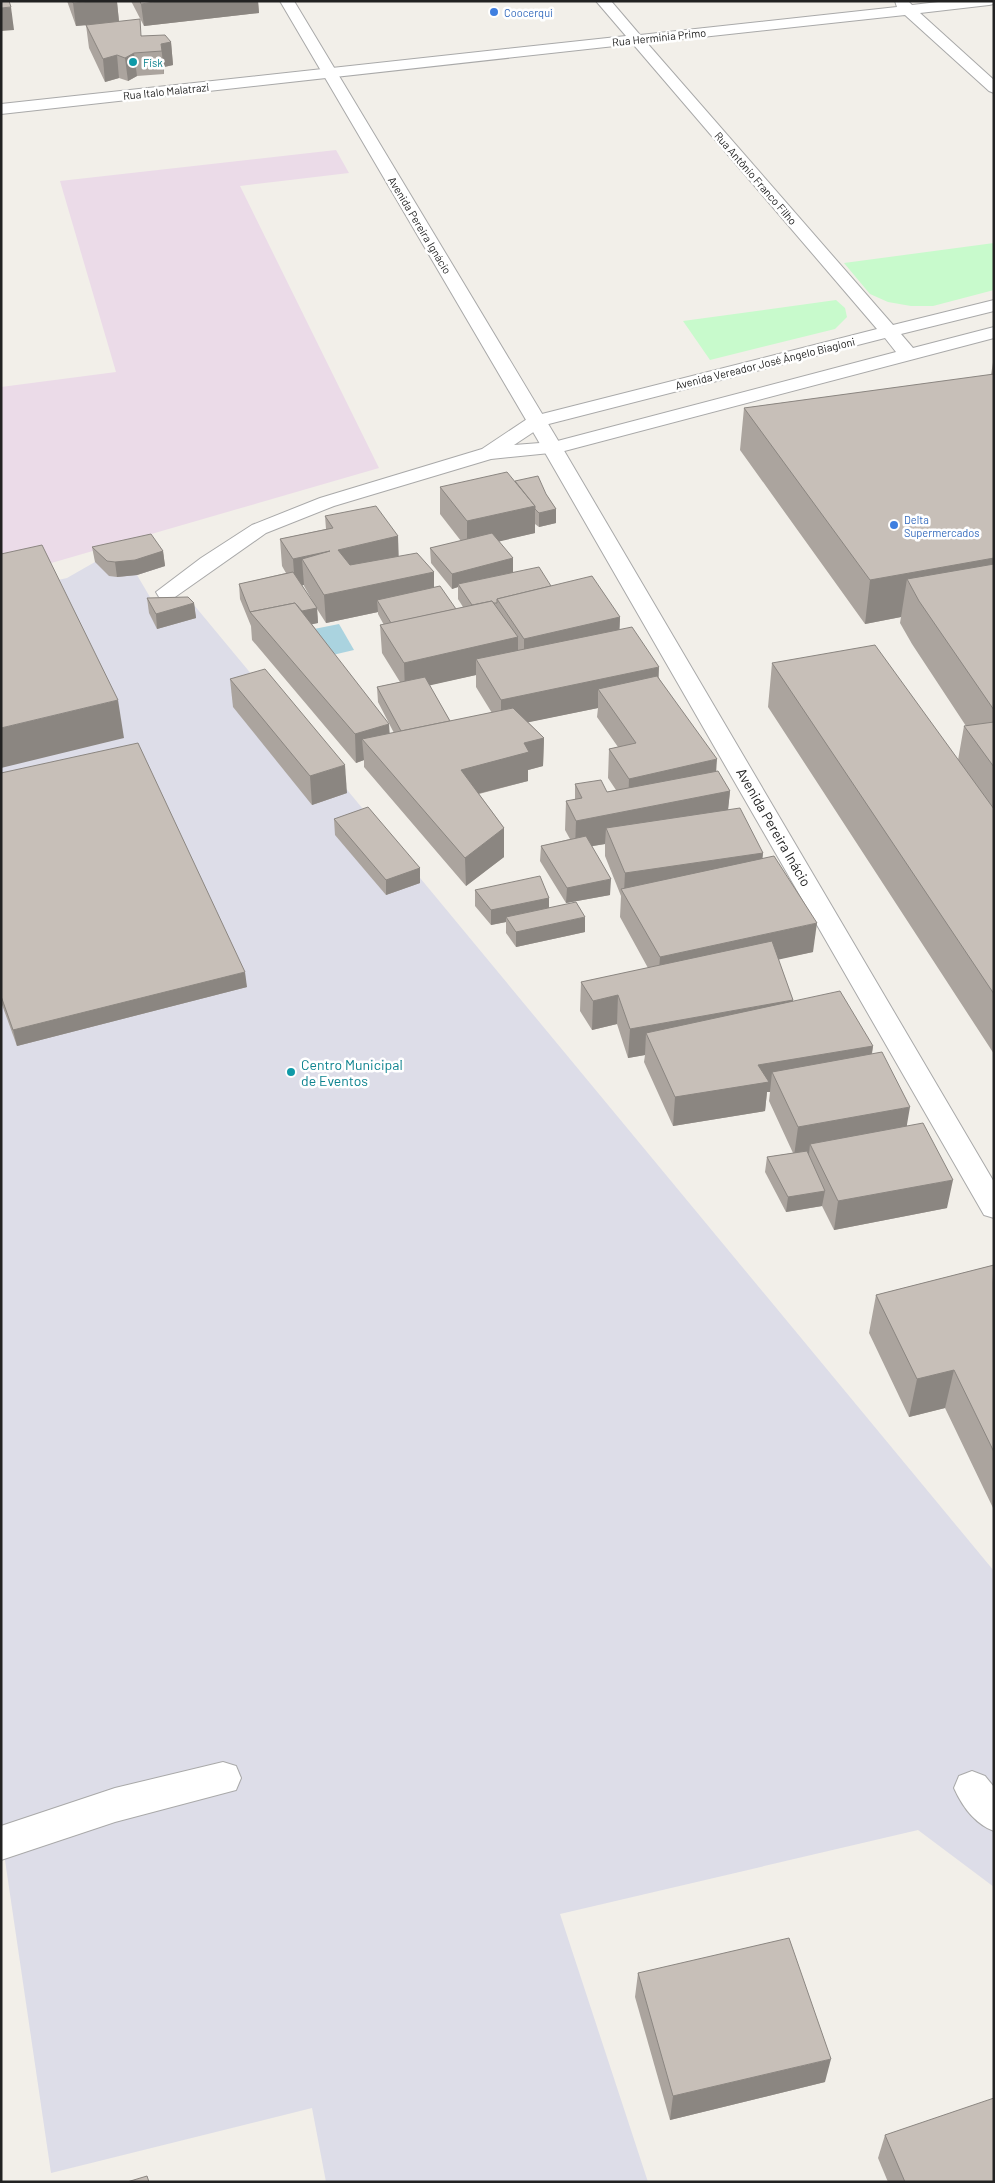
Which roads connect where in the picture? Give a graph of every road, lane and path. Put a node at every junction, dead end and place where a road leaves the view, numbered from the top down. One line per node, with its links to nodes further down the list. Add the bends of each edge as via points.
1 (287, 1): 6 (street, Avenida Pereira Ignácio)
2 (603, 1): 5 (street, Rua Antônio Franco Filho)
3 (988, 1): 4 (street, Rua Herminia Primo)
4 (904, 6): 5 (street, Rua Herminia Primo); 7 (street)
5 (636, 40): 6 (street, Rua Herminia Primo); 10 (street, Rua Antônio Franco Filho)
6 (330, 73): 8 (street, Rua Italo Malatrazi); 13 (street, Avenida Pereira Ignácio)
7 (994, 88)
8 (1, 109)
9 (994, 305): 10 (street, Avenida Vereador José Ângelo Biagioni)
10 (889, 332): 12 (street, Rua Antônio Franco Filho); 13 (street, Avenida Vereador José Ângelo Biagioni)
11 (994, 332): 12 (street)
12 (908, 355): 14 (street)
13 (537, 421): 14 (street, Avenida Pereira Ignácio); 15 (street, Avenida Vereador José Ângelo Biagioni)
14 (553, 448): 15 (street); 17 (street, Avenida Pereira Inácio)
15 (488, 453): 16 (street, via 327,502 259,529)
16 (167, 592)
17 (994, 1207)
18 (223, 1778): 19 (street, via 115,1805)
19 (1, 1843)

